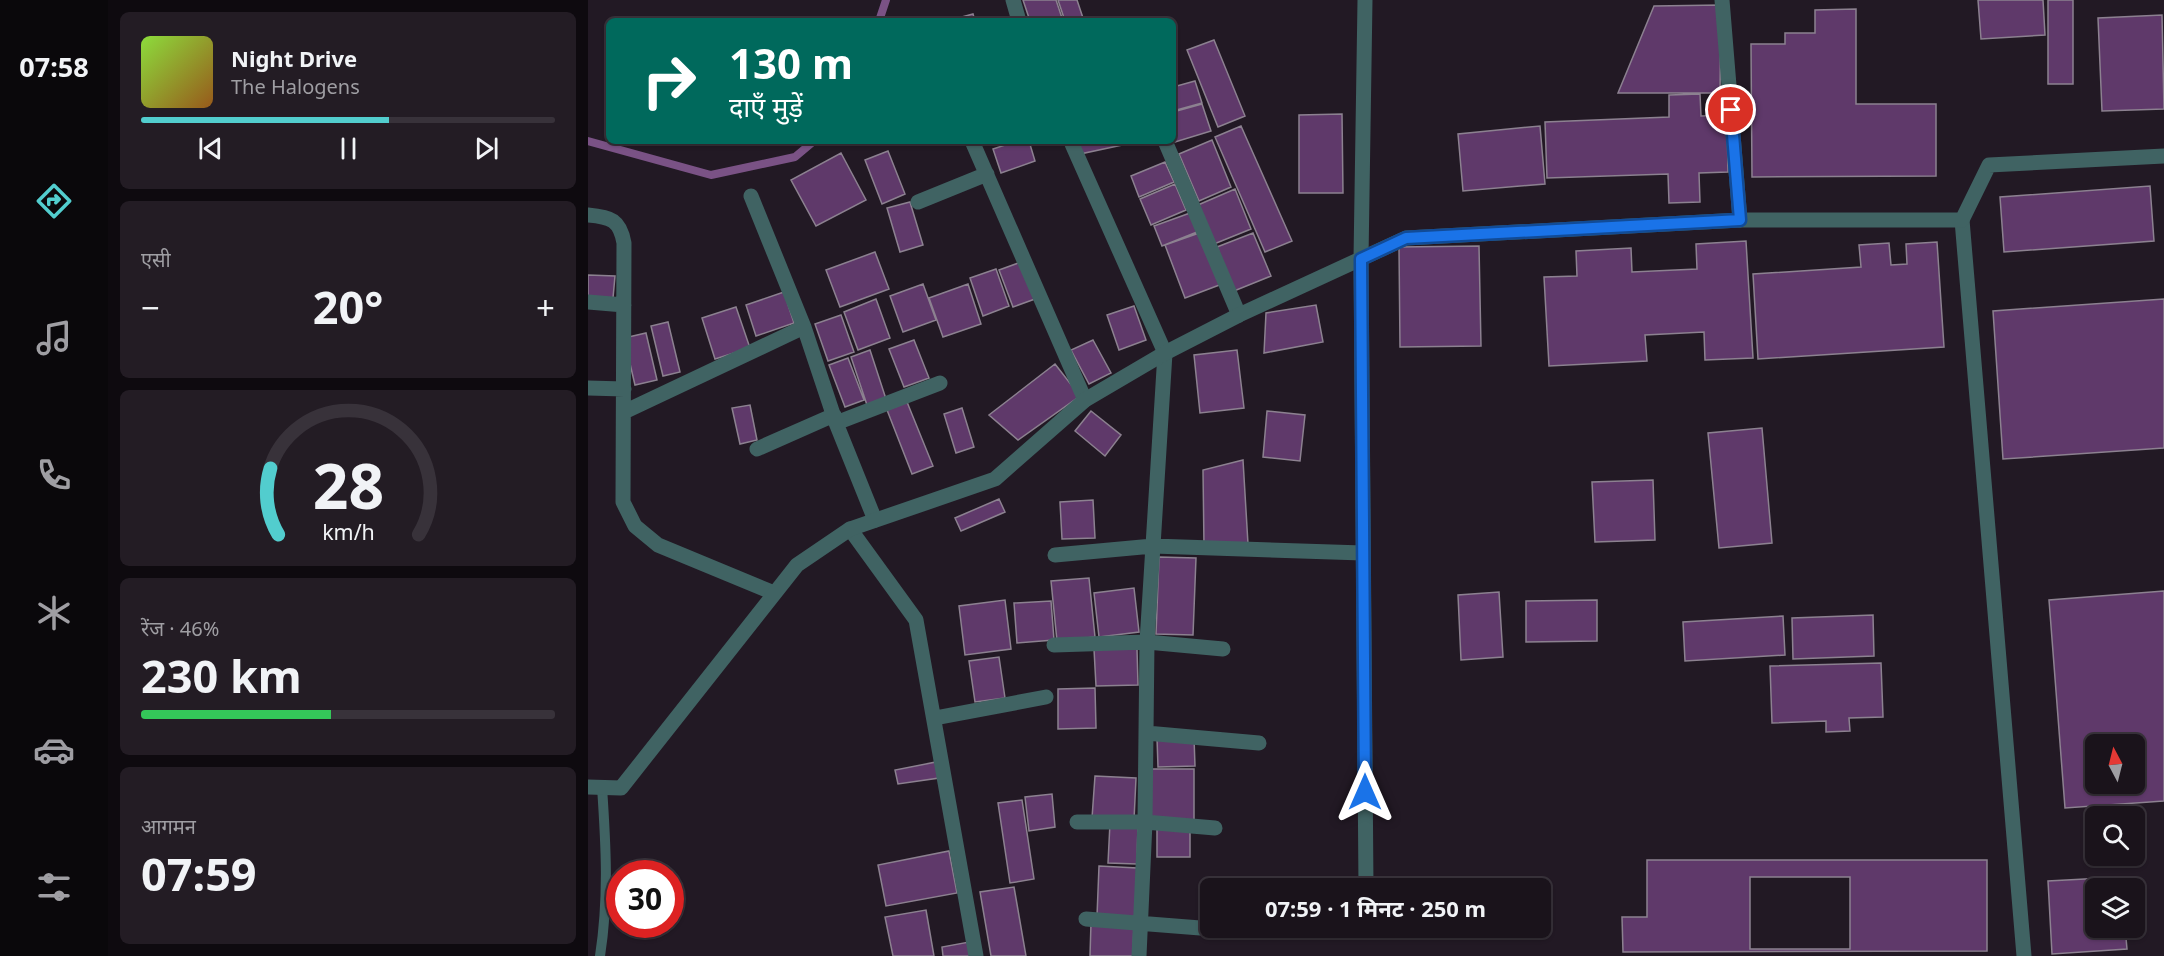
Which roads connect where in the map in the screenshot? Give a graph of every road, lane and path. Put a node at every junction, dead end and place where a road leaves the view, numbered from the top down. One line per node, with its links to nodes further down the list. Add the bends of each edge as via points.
1 (1013, 0): 4 (street)
2 (1365, 0): 15 (street)
3 (1722, 0): 13 (street)
4 (1018, 18)
5 (973, 144): 9 (street)
6 (1072, 144): 20 (street)
7 (1166, 144): 18 (street)
8 (2164, 156): 14 (street, via 1989,165)
9 (987, 174): 11 (street); 24 (street)
10 (751, 196): 19 (street)
11 (918, 202)
12 (588, 214): 17 (street, via 605,216 622,231)
13 (1740, 220): 14 (street); 15 (street, via 1406,238)
14 (1962, 220): 52 (street)
15 (1361, 259): 18 (street); 31 (street)
16 (588, 302): 17 (street)
17 (624, 305): 23 (street)
18 (1239, 315): 20 (street)
19 (804, 327): 25 (street); 26 (street)
20 (1165, 353): 24 (street); 30 (street)
21 (940, 382): 26 (street)
22 (588, 388): 23 (street)
23 (624, 389): 25 (street)
24 (1085, 400): 28 (street, via 995,479)
25 (624, 412): 33 (street, via 623,502 635,526 658,546)
26 (835, 419): 27 (street); 28 (street)
27 (757, 449)
28 (875, 520): 29 (street)
29 (850, 529): 33 (street, via 797,565); 38 (street, via 916,620)
30 (1153, 546): 31 (street); 32 (street); 34 (street)
31 (1364, 554): 45 (street)
32 (1055, 555)
33 (774, 593): 41 (street, via 621,788)
34 (1147, 642): 35 (street); 36 (street); 39 (street)
35 (1054, 645)
36 (1223, 649)
37 (1047, 697): 38 (street)
38 (935, 718): 50 (street)
39 (1146, 733): 40 (street); 43 (street)
40 (1259, 743)
41 (595, 787): 49 (lane, via 608,870)
42 (1077, 822): 43 (street)
43 (1145, 822): 44 (street); 47 (street)
44 (1215, 828)
45 (1366, 878)
46 (1086, 919): 47 (street)
47 (1141, 923): 48 (street); 51 (street)
48 (1200, 928)
49 (600, 956)
50 (976, 956)
51 (1139, 956)
52 (2024, 956)

